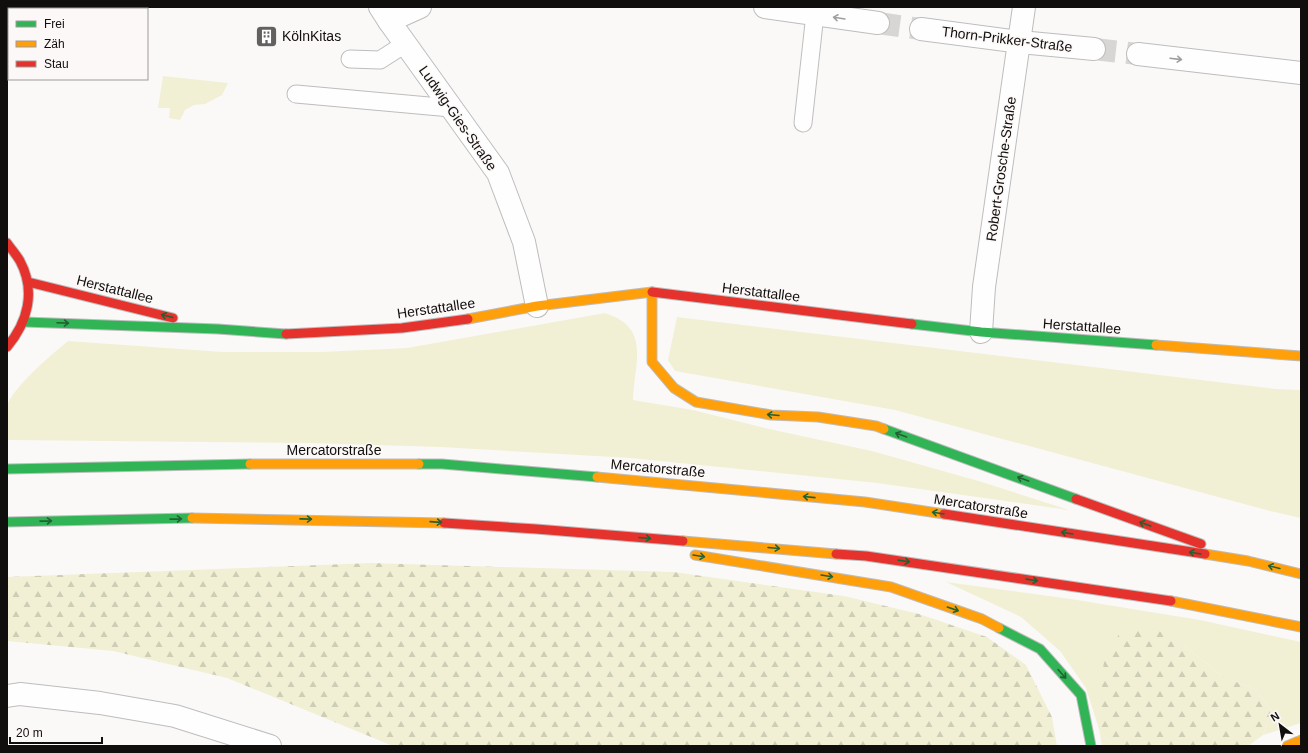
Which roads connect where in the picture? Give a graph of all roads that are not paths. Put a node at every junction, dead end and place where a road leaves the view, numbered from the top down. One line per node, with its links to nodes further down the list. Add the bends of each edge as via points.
1 (420, 7): 4 (street)
2 (766, 7): 5 (street)
3 (1024, 7): 8 (street, Robert-Grosche-Straße)
4 (385, 14): 9 (street, Ludwig-Gies-Straße)
5 (816, 14): 6 (street, one-way to 5); 16 (lane)
6 (878, 23)
7 (921, 29): 8 (street, Thorn-Prikker-Straße)
8 (1020, 42): 10 (street, Thorn-Prikker-Straße); 23 (street, Robert-Grosche-Straße, via 984,288)
9 (405, 44): 12 (lane, via 380,60); 15 (street, Ludwig-Gies-Straße)
10 (1094, 49)
11 (1138, 54): 13 (street, one-way to 13)
12 (350, 58)
13 (1301, 73)
14 (296, 94): 15 (lane)
15 (451, 108): 20 (street, Ludwig-Gies-Straße, via 498,173 524,242)
16 (803, 123)
17 (7, 243): 18 (main road, via 21,261)
18 (28, 282): 21 (main road, via 29,302); 22 (main road, Herstattallee, one-way to 18)
19 (652, 292): 20 (main road, Herstattallee); 23 (main road, Herstattallee); 31 (main road, one-way to 19, via 876,426 818,417 771,415 696,402 674,388 652,362)
20 (537, 306): 22 (main road, Herstattallee, via 402,328 279,334)
21 (24, 322): 22 (main road, Herstattallee, one-way to 22); 24 (main road)
22 (218, 329)
23 (981, 332): 25 (main road, Herstattallee)
24 (7, 347)
25 (1301, 356)
26 (7, 469): 31 (main road, Mercatorstraße, one-way to 26, via 865,502 442,464 217,464)
27 (7, 522): 28 (main road, one-way to 28, via 225,518 426,522)
28 (536, 529): 29 (main road); 33 (main road, one-way to 33, via 866,556 1160,599)
29 (654, 548)
30 (686, 553): 37 (main road, one-way to 37, via 891,587 982,619 1040,649 1081,695)
31 (1248, 561): 32 (main road, Mercatorstraße, one-way to 31)
32 (1301, 574)
33 (1301, 627)
34 (12, 694): 36 (street, via 100,703 175,716)
35 (1301, 740): 38 (main road)
36 (268, 746)
37 (1091, 746)
38 (1287, 746)

